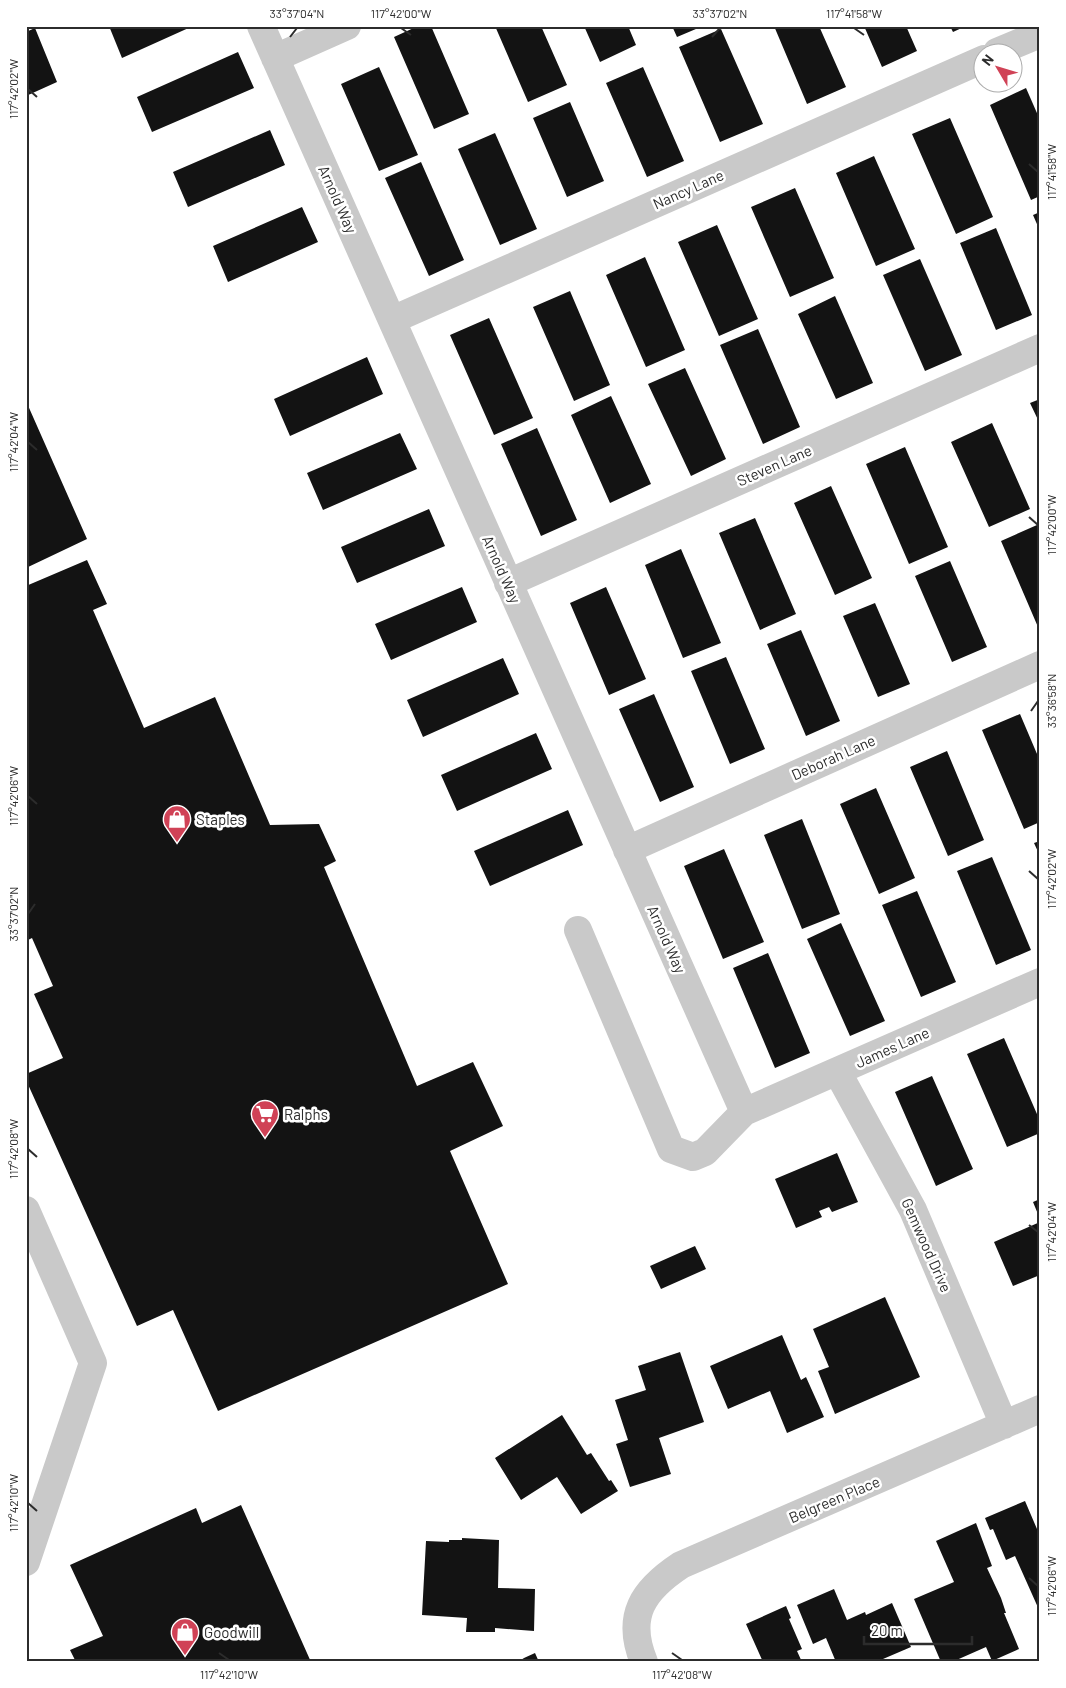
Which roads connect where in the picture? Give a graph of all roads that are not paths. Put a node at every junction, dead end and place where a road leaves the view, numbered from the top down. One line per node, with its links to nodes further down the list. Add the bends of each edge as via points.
1 (261, 26): 5 (street, Arnold Way)
2 (347, 26): 5 (street)
3 (1040, 34): 4 (street)
4 (1021, 42)
5 (275, 58): 7 (street, Arnold Way)
6 (974, 62): 7 (street, Nancy Lane)
7 (392, 320): 9 (street, Arnold Way)
8 (1040, 348): 9 (street, Steven Lane)
9 (508, 583): 11 (street, Arnold Way)
10 (1040, 665): 11 (street, Deborah Lane)
11 (627, 850): 15 (street, Arnold Way)
12 (578, 930): 15 (street, via 671,1149 693,1157 705,1152)
13 (1040, 982): 14 (street, James Lane)
14 (837, 1071): 15 (street, James Lane); 18 (street, Gemwood Drive, via 913,1210)
15 (744, 1112)
16 (26, 1210): 19 (street, via 93,1364)
17 (1040, 1409): 18 (street, Belgreen Place)
18 (1004, 1425): 20 (street, Belgreen Place, via 681,1565 657,1581 641,1604 635,1629)
19 (26, 1562)
20 (644, 1662)

